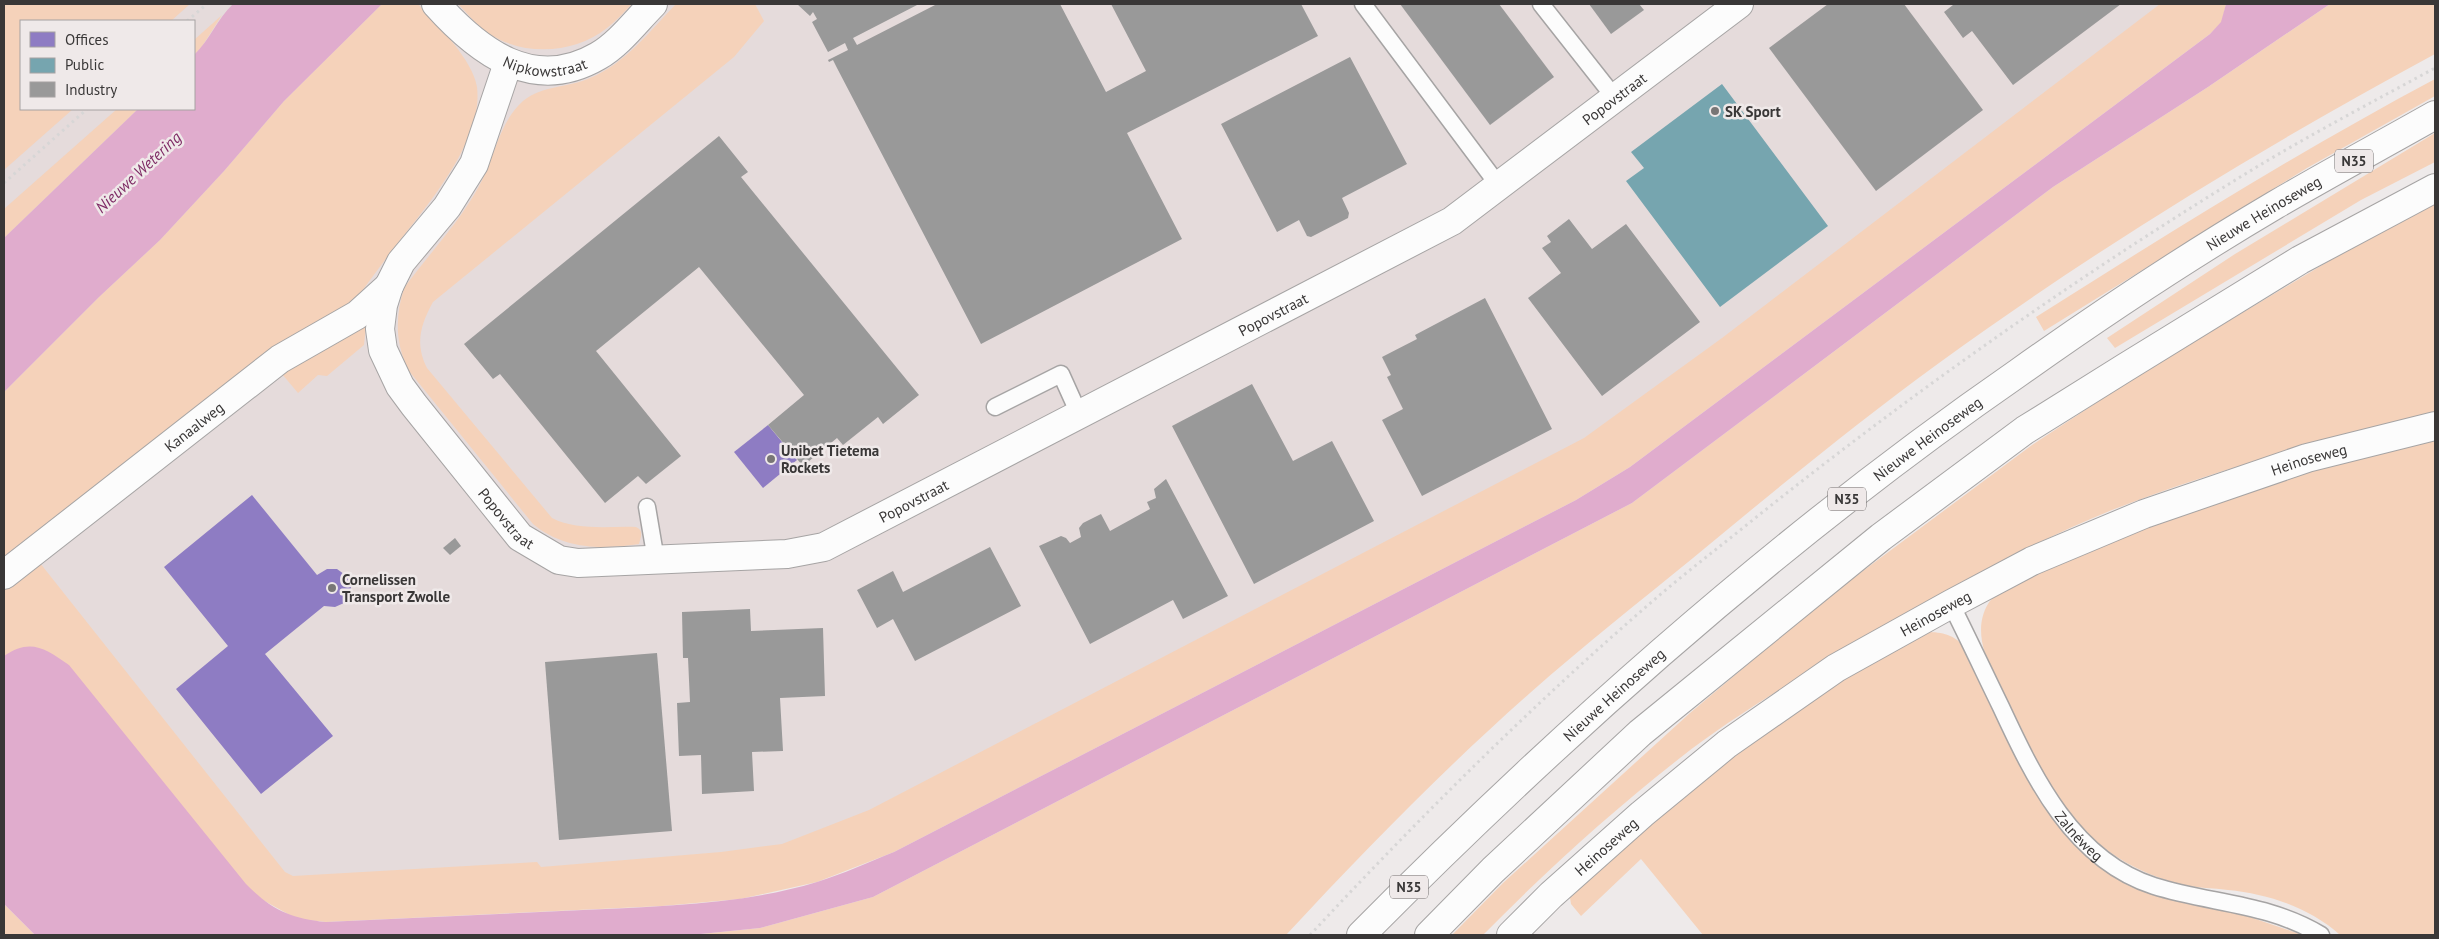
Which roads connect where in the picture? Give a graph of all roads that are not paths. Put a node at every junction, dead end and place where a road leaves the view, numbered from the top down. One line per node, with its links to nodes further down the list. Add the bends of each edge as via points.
1 (653, 4): 6 (main road, Nipkowstraat, via 616,42 590,60 555,70 531,69)
2 (1363, 4): 9 (lane)
3 (1541, 4): 7 (lane)
4 (1740, 4): 7 (main road, Popovstraat)
5 (437, 5): 6 (main road, Nipkowstraat, via 474,42)
6 (508, 63): 11 (main road, Popovstraat, via 474,164 447,207 401,262)
7 (1615, 98): 9 (main road, Popovstraat)
8 (2435, 115): 19 (main road, Nieuwe Heinoseweg / N35, via 2273,206 2130,297 2017,373 1900,458 1752,575 1585,719 1457,838)
9 (1498, 186): 13 (main road, Popovstraat, via 1452,221)
10 (2435, 188): 20 (main road, via 2300,260 2025,430 1768,627 1640,733 1493,870)
11 (389, 286): 16 (main road, Popovstraat, via 380,329 383,350 391,370 414,404 520,536 559,560 578,563); 17 (main road, Kanaalweg, via 357,315 280,359)
12 (995, 407): 13 (lane, via 1060,374)
13 (1079, 414): 16 (main road, Popovstraat, via 824,547 787,554)
14 (2435, 426): 18 (main road, Heinoseweg, via 2307,458 2144,514 2032,561)
15 (647, 507): 16 (lane)
16 (656, 560)
17 (4, 575)
18 (1952, 604): 21 (main road, Heinoseweg, via 1836,668 1727,744 1642,814); 22 (lane, Zalnéweg, via 2028,764 2050,800 2091,849 2152,885 2259,908)
19 (1361, 935)
20 (1429, 935)
21 (1511, 935)
22 (2321, 935)

